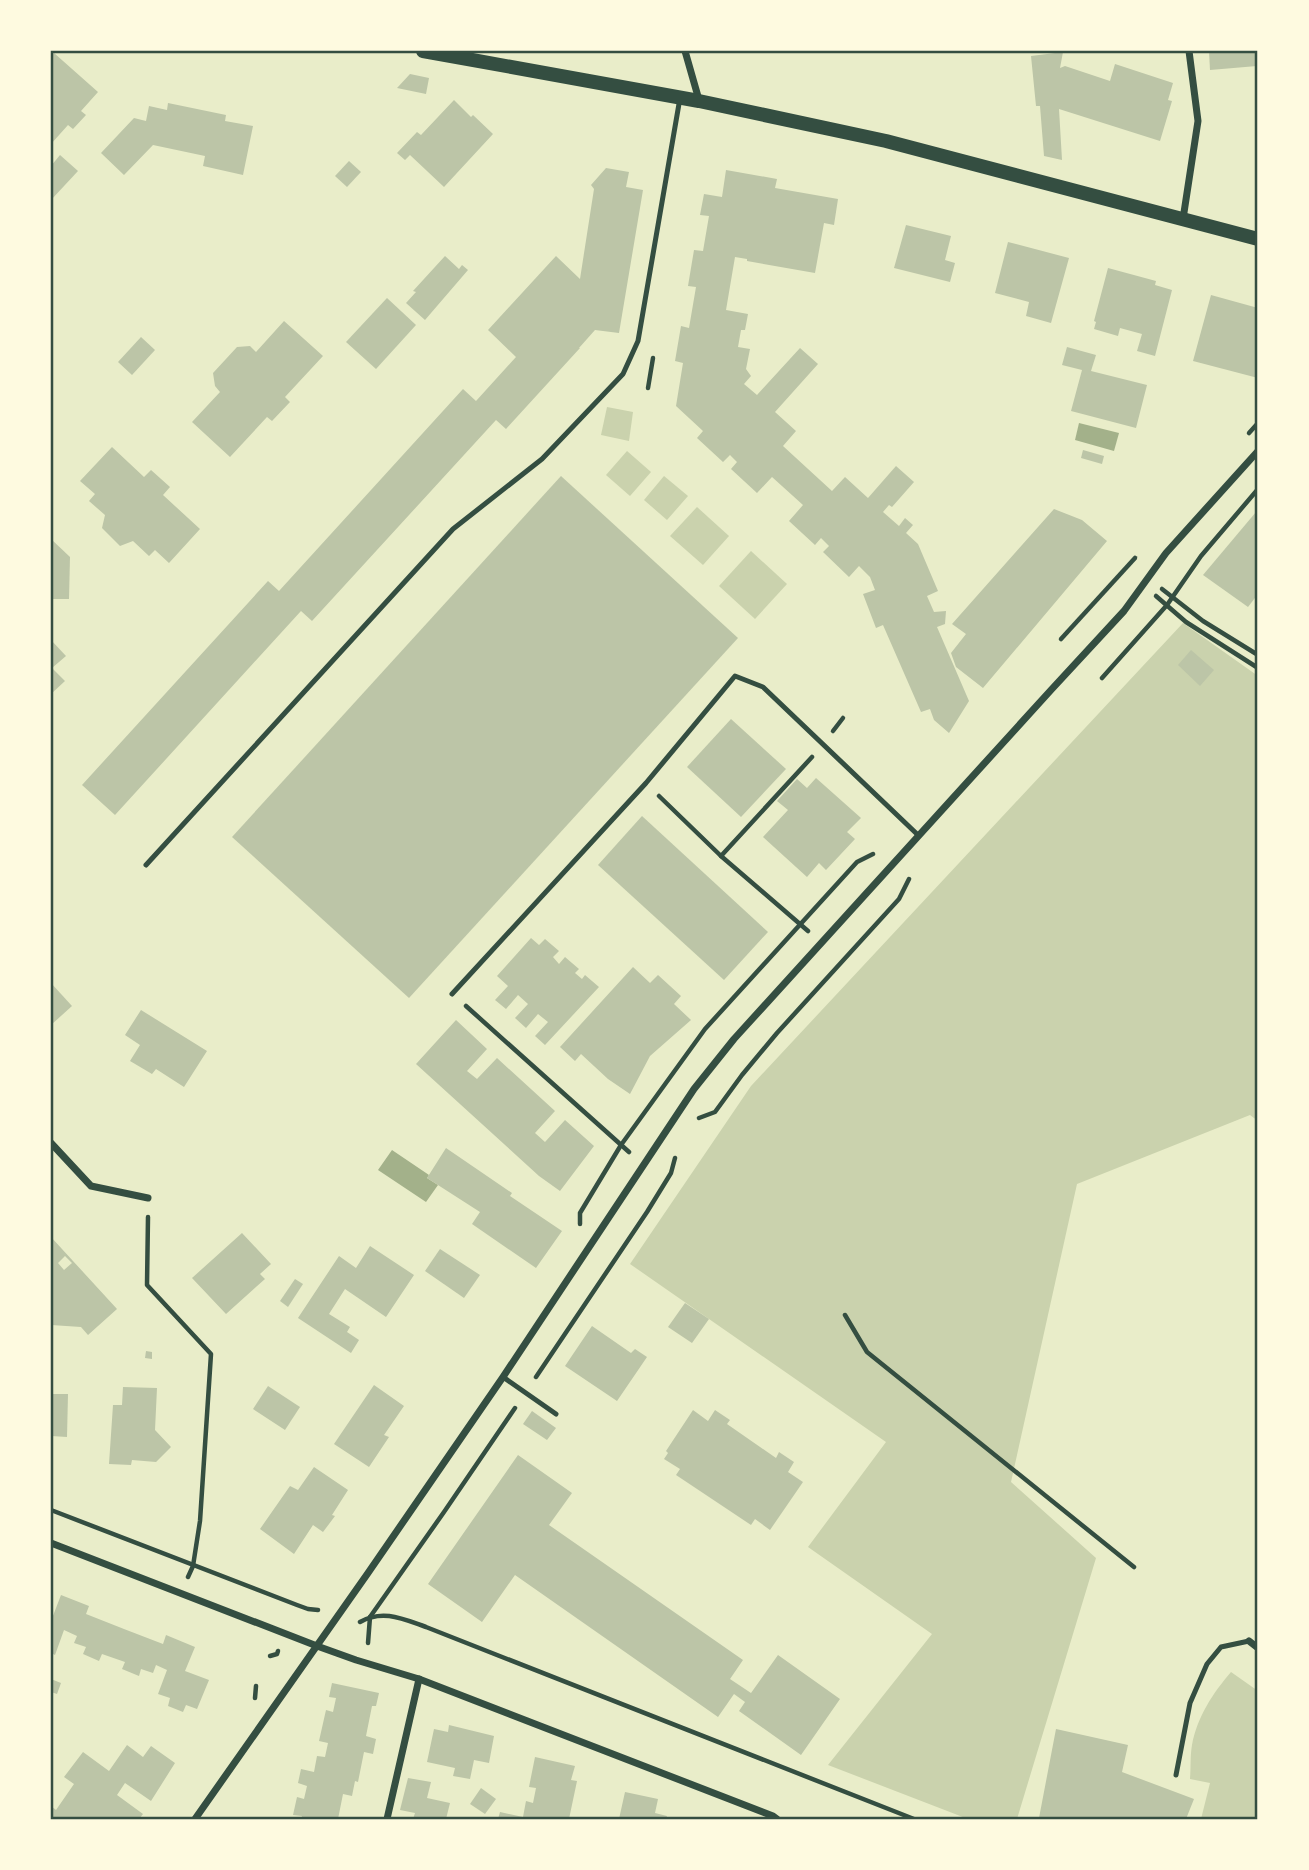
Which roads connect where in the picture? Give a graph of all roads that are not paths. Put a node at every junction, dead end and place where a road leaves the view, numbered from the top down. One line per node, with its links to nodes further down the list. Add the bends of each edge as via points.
1 (424, 51): 4 (main road)
2 (685, 51): 5 (street)
3 (1189, 51): 6 (street, via 1198,121)
4 (680, 98): 5 (main road); 10 (lane, via 638,341 623,374 542,459 453,529)
5 (699, 101): 6 (main road, via 886,141)
6 (1183, 219): 7 (main road)
7 (1258, 239)
8 (1257, 454): 9 (street, via 1166,553 1124,611)
9 (918, 835): 11 (lane, via 763,687 735,676 646,783); 14 (street, via 694,1090)
10 (146, 865)
11 (452, 994)
12 (51, 1143): 13 (street, via 91,1186)
13 (148, 1198)
14 (503, 1377): 15 (lane); 18 (street)
15 (556, 1414)
16 (51, 1543): 18 (street)
17 (1249, 1642): 19 (street); 21 (lane, via 1221,1647 1206,1664 1190,1703)
18 (317, 1646): 20 (street); 22 (street)
19 (1258, 1648)
20 (419, 1679): 23 (street); 24 (street)
21 (1176, 1776)
22 (195, 1819)
23 (387, 1819)
24 (777, 1819)

